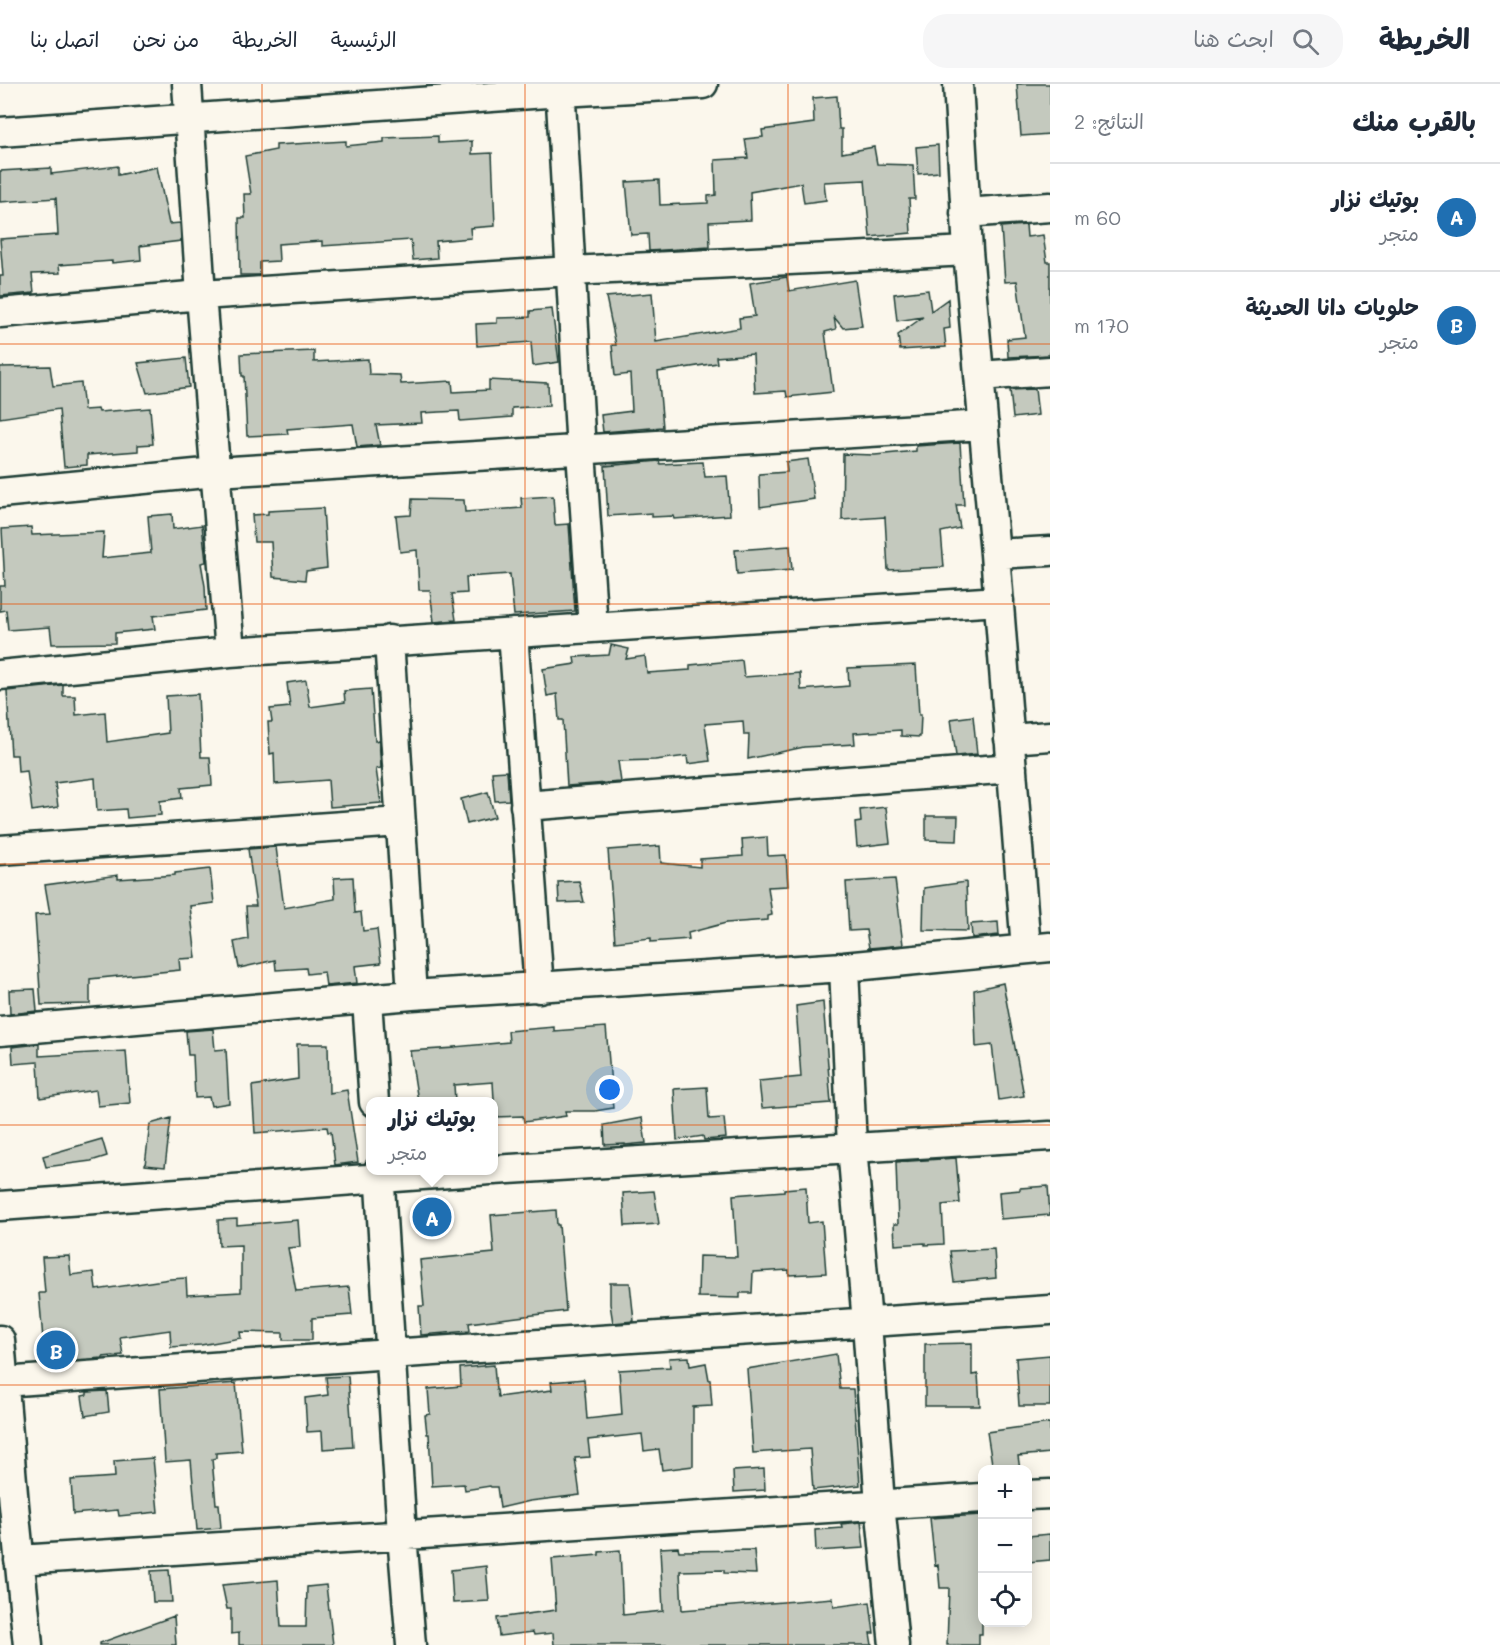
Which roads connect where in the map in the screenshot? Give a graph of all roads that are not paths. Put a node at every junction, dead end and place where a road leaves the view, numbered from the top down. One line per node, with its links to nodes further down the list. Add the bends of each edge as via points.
1 (187, 84): 5 (street)
2 (703, 84): 4 (street)
3 (958, 84): 8 (street)
4 (560, 88): 5 (street); 10 (street)
5 (190, 118): 6 (street); 11 (street)
6 (0, 132)
7 (1050, 207): 8 (street)
8 (965, 213): 9 (street)
9 (968, 251): 10 (street); 14 (street)
10 (571, 271): 11 (street); 16 (street)
11 (201, 295): 12 (street); 17 (street)
12 (0, 313)
13 (1050, 371): 14 (street)
14 (979, 376): 15 (street)
15 (984, 425): 16 (street); 20 (street)
16 (580, 451): 17 (street); 22 (street)
17 (216, 472): 18 (street); 25 (street)
18 (0, 494)
19 (1050, 551): 20 (street)
20 (995, 554): 21 (street)
21 (999, 601): 22 (street); 28 (street)
22 (593, 628): 23 (street)
23 (513, 633): 24 (street); 30 (street)
24 (388, 640): 25 (street); 31 (street)
25 (230, 652): 26 (street)
26 (0, 675)
27 (1050, 736): 28 (street)
28 (1009, 738): 29 (street)
29 (1012, 768): 30 (street); 33 (street)
30 (525, 806): 35 (street)
31 (400, 822): 32 (street); 36 (street)
32 (0, 850)
33 (1038, 948): 34 (street)
34 (844, 967): 35 (street); 41 (street)
35 (539, 988): 36 (street)
36 (412, 995): 37 (street)
37 (367, 1000): 38 (street); 39 (street)
38 (0, 1031)
39 (374, 1097)
40 (1050, 1136): 41 (street)
41 (852, 1147): 42 (street); 47 (street)
42 (498, 1170)
43 (367, 1175): 45 (street)
44 (379, 1175): 49 (street)
45 (0, 1206)
46 (1050, 1310): 47 (street)
47 (867, 1323): 49 (street); 54 (street)
48 (0, 1340): 50 (street)
49 (390, 1354): 50 (street); 56 (street)
50 (3, 1382): 55 (street)
51 (1050, 1494): 52 (street)
52 (1032, 1495)
53 (978, 1498): 54 (street)
54 (880, 1504): 56 (street); 60 (street)
55 (7, 1505): 57 (street)
56 (402, 1535): 57 (street); 59 (street)
57 (20, 1560): 58 (street)
58 (28, 1645)
59 (411, 1645)
60 (894, 1645)

